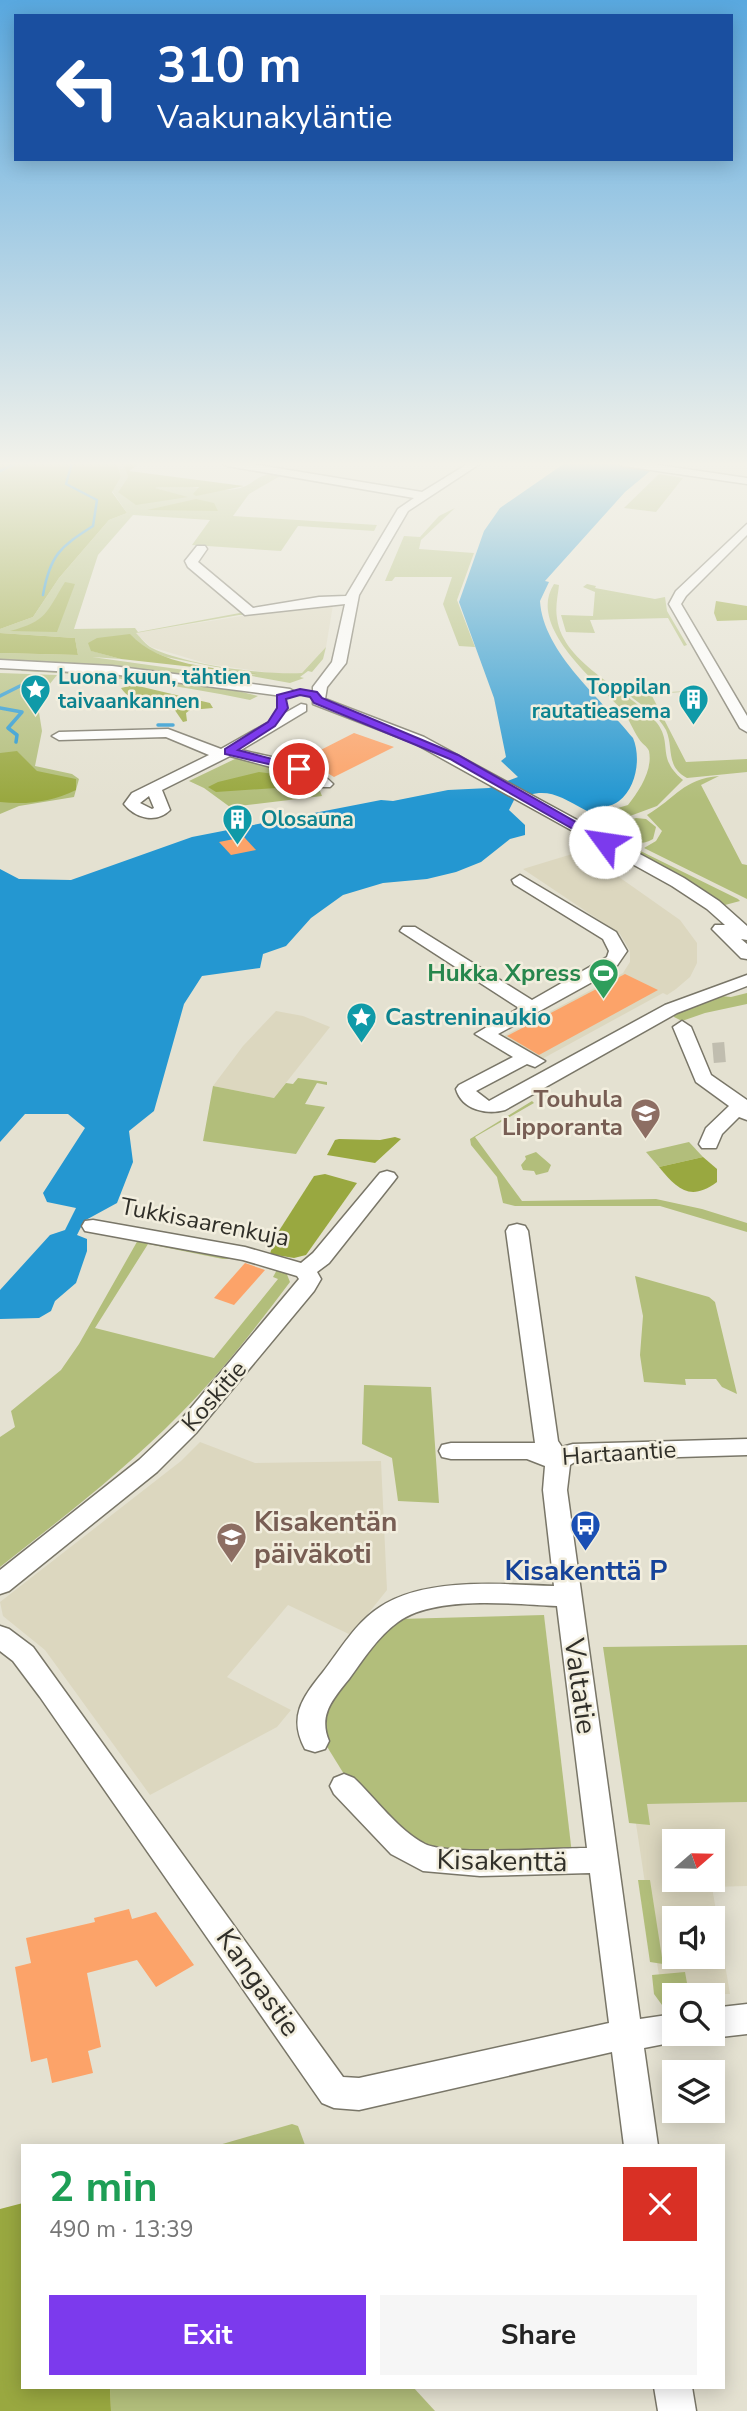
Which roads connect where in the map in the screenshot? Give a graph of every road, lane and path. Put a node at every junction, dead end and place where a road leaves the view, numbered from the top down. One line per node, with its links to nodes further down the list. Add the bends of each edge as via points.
1 (207, 576): 4 (street, via 250,612)
2 (365, 576): 4 (street)
3 (698, 576): 7 (street, via 675,604)
4 (351, 600): 6 (street, via 339,663)
5 (0, 664): 6 (street, via 112,670 228,685)
6 (299, 701): 9 (street); 12 (street, via 419,740)
7 (747, 728)
8 (60, 736): 9 (street, via 168,733)
9 (226, 753): 10 (street, via 306,772); 11 (street)
10 (325, 784)
11 (154, 788)
12 (605, 842): 15 (street, via 678,881); 16 (street, via 696,908)
13 (520, 880): 20 (street, via 610,936 618,951 608,966)
14 (410, 931): 20 (street)
15 (747, 935)
16 (747, 954)
17 (747, 980): 19 (street)
18 (747, 989): 19 (street)
19 (707, 995): 25 (street, via 671,1009)
20 (532, 1007): 24 (street, via 484,1034)
21 (682, 1027): 23 (street)
22 (713, 1053): 23 (street)
23 (693, 1054): 26 (street, via 703,1078)
24 (527, 1057): 25 (street); 25 (street, via 466,1089 467,1094 489,1108 498,1107)
25 (555, 1072)
26 (744, 1110): 27 (street, via 713,1132)
27 (709, 1144)
28 (387, 1177): 31 (street, Koskitie, via 321,1258)
29 (93, 1226): 31 (street, Tukkisaarenkuja)
30 (517, 1231): 34 (street, Valtatie, via 546,1442)
31 (305, 1270): 35 (street, Koskitie, via 310,1279 306,1286 188,1427 148,1466)
32 (747, 1447): 34 (street, Hartaantie, via 573,1452)
33 (450, 1451): 34 (street, Hartaantie, via 529,1450)
34 (558, 1461): 36 (street, Valtatie, via 555,1490)
35 (0, 1584)
36 (568, 1596): 38 (street, via 439,1597 400,1608 374,1629 316,1701 309,1727); 40 (street, Valtatie)
37 (0, 1636): 44 (street, Kangastie, via 23,1654 68,1712 334,2092 359,2094)
38 (315, 1741)
39 (344, 1786): 40 (street, Kisakenttä, via 402,1845 423,1858 480,1863)
40 (604, 1860): 44 (street, Valtatie)
41 (747, 2019): 42 (street)
42 (725, 2022)
43 (662, 2031): 44 (street)
44 (627, 2035): 45 (street, Valtatie)
45 (641, 2144)
46 (673, 2389): 47 (street)
47 (677, 2411)

